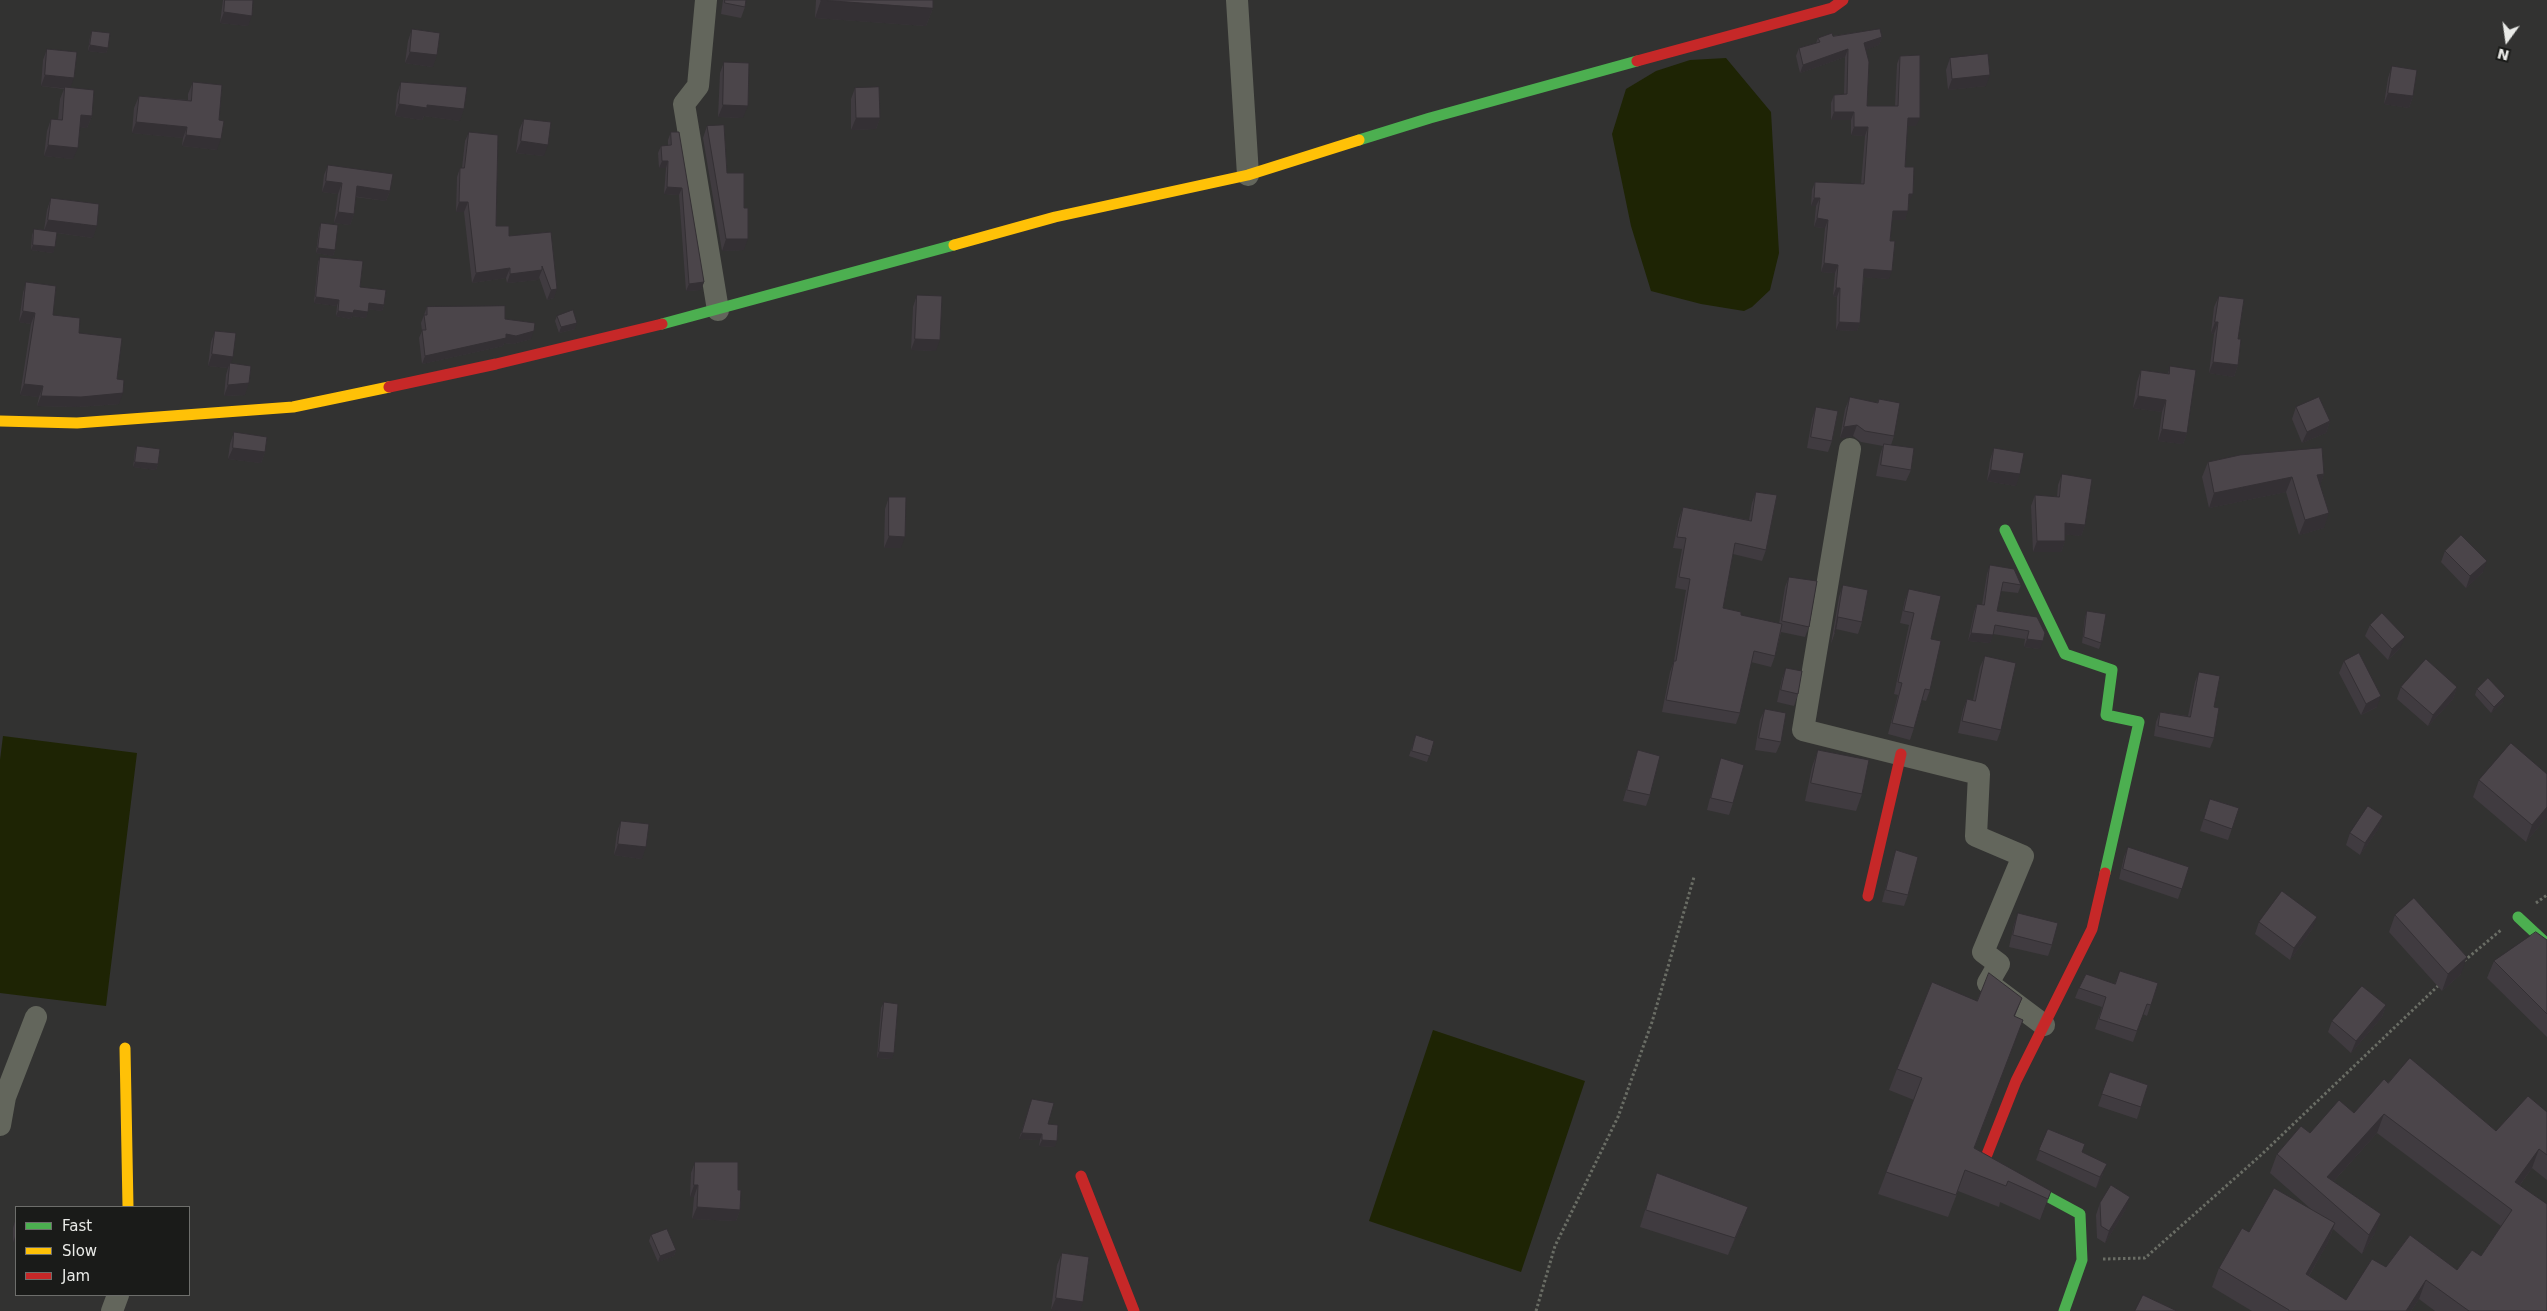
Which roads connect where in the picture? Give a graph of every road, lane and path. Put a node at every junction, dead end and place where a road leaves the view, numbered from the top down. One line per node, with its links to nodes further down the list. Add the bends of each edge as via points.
1 (706, 0): 5 (street, via 698,86 684,104)
2 (1237, 0): 4 (street)
3 (1843, 0): 4 (street, via 1832,8 1430,118)
4 (1248, 175): 5 (street, via 1055,216)
5 (718, 310): 6 (street, via 496,364 293,407 77,423)
6 (0, 421)
7 (1850, 449): 9 (street, via 1803,730)
8 (2005, 530): 18 (street, via 2064,654 2112,670 2106,715 2139,722 2092,929)
9 (1901, 754): 12 (street); 18 (street, via 1979,774 1976,836 2023,856 1983,952 1999,964 1988,983)
10 (1694, 877): 27 (path, via 1652,1022 1618,1117 1555,1246)
11 (2547, 895): 13 (path)
12 (1868, 896)
13 (2518, 917): 14 (street); 15 (path)
14 (2547, 944)
15 (2463, 962)
16 (2442, 982): 23 (path, via 2261,1154 2145,1258)
17 (36, 1017): 20 (street, via 5,1097)
18 (2044, 1025): 23 (street, via 2016,1081 1984,1163 2080,1214)
19 (125, 1048): 22 (street)
20 (0, 1125)
21 (1081, 1176): 26 (street)
22 (128, 1206)
23 (2082, 1260): 28 (street)
24 (118, 1296): 25 (street)
25 (112, 1311)
26 (1134, 1311)
27 (1536, 1311)
28 (2064, 1311)

